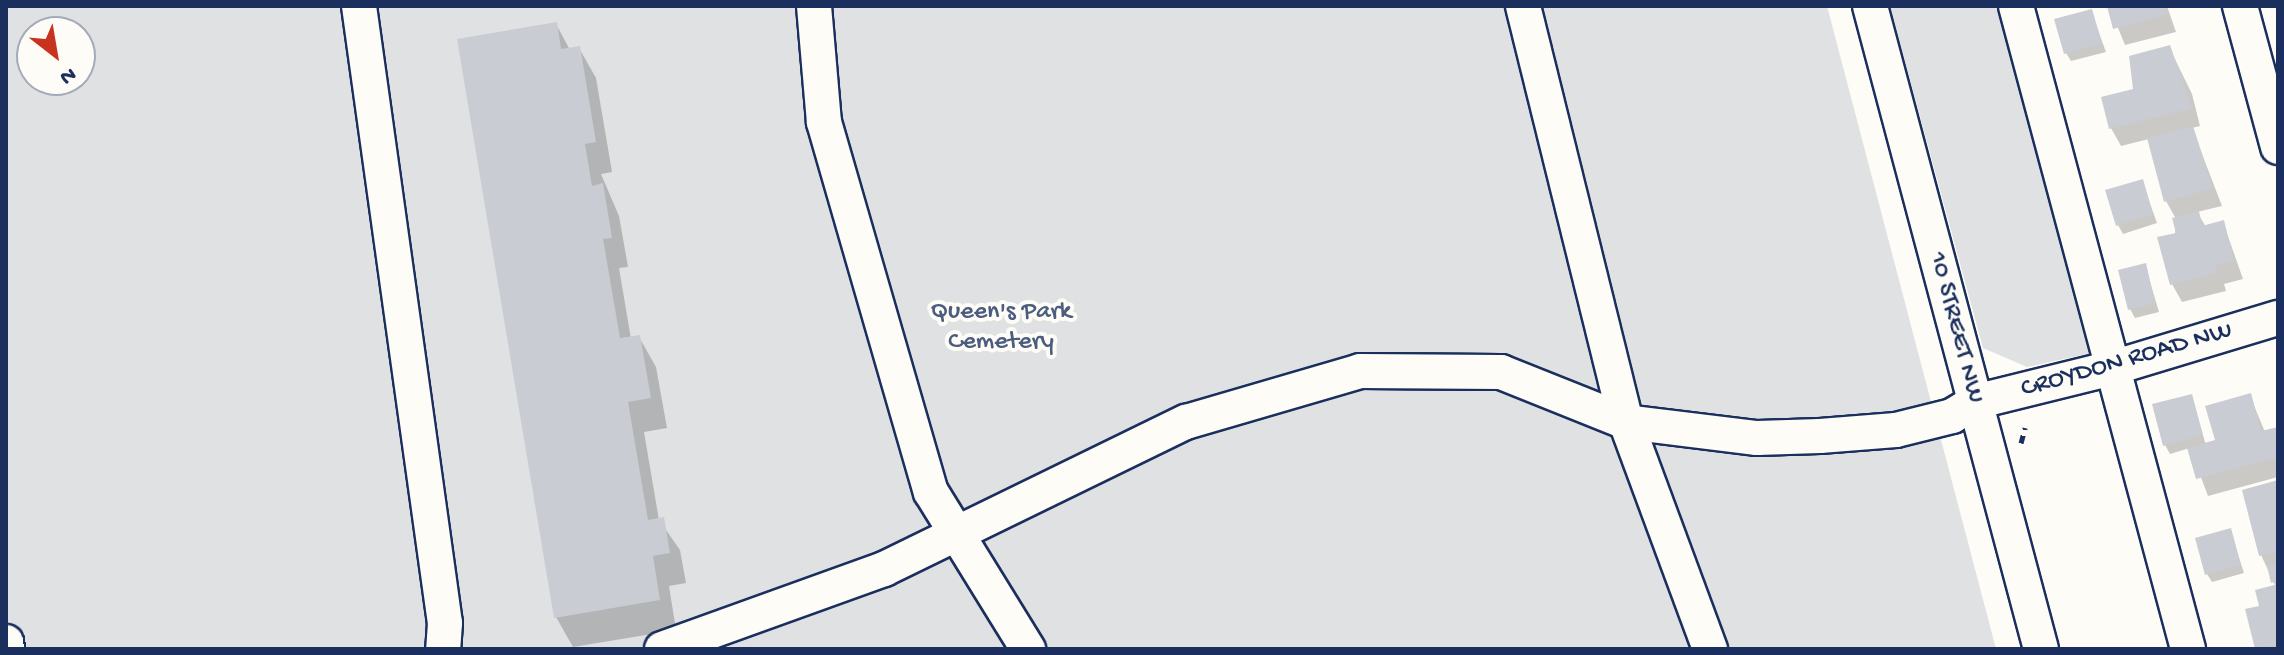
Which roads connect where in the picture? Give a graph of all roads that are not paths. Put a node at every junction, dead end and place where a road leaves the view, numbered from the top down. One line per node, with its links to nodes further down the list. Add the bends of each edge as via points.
1 (359, 6): 15 (street, via 445,623)
2 (814, 6): 12 (street, via 824,122 931,492)
3 (1523, 6): 11 (street)
4 (1870, 6): 10 (street, 10 STREET NW)
5 (2016, 6): 9 (street)
6 (2240, 6): 7 (street)
7 (2278, 147)
8 (2278, 318): 9 (street, CROYDON ROAD NW)
9 (2112, 368): 10 (street, CROYDON ROAD NW); 20 (street)
10 (1975, 402): 11 (street, CROYDON ROAD NW, via 1952,416 1902,429 1820,436 1757,438); 19 (street, 10 STREET NW)
11 (1626, 422): 12 (street, CROYDON ROAD NW, via 1501,372 1360,371 1186,422); 18 (street)
12 (954, 533): 16 (street, CROYDON ROAD NW, via 884,569); 17 (street)
13 (6, 642): 14 (street)
14 (7, 649)
15 (443, 649)
16 (662, 649)
17 (1028, 649)
18 (1710, 649)
19 (2041, 649)
20 (2188, 649)

